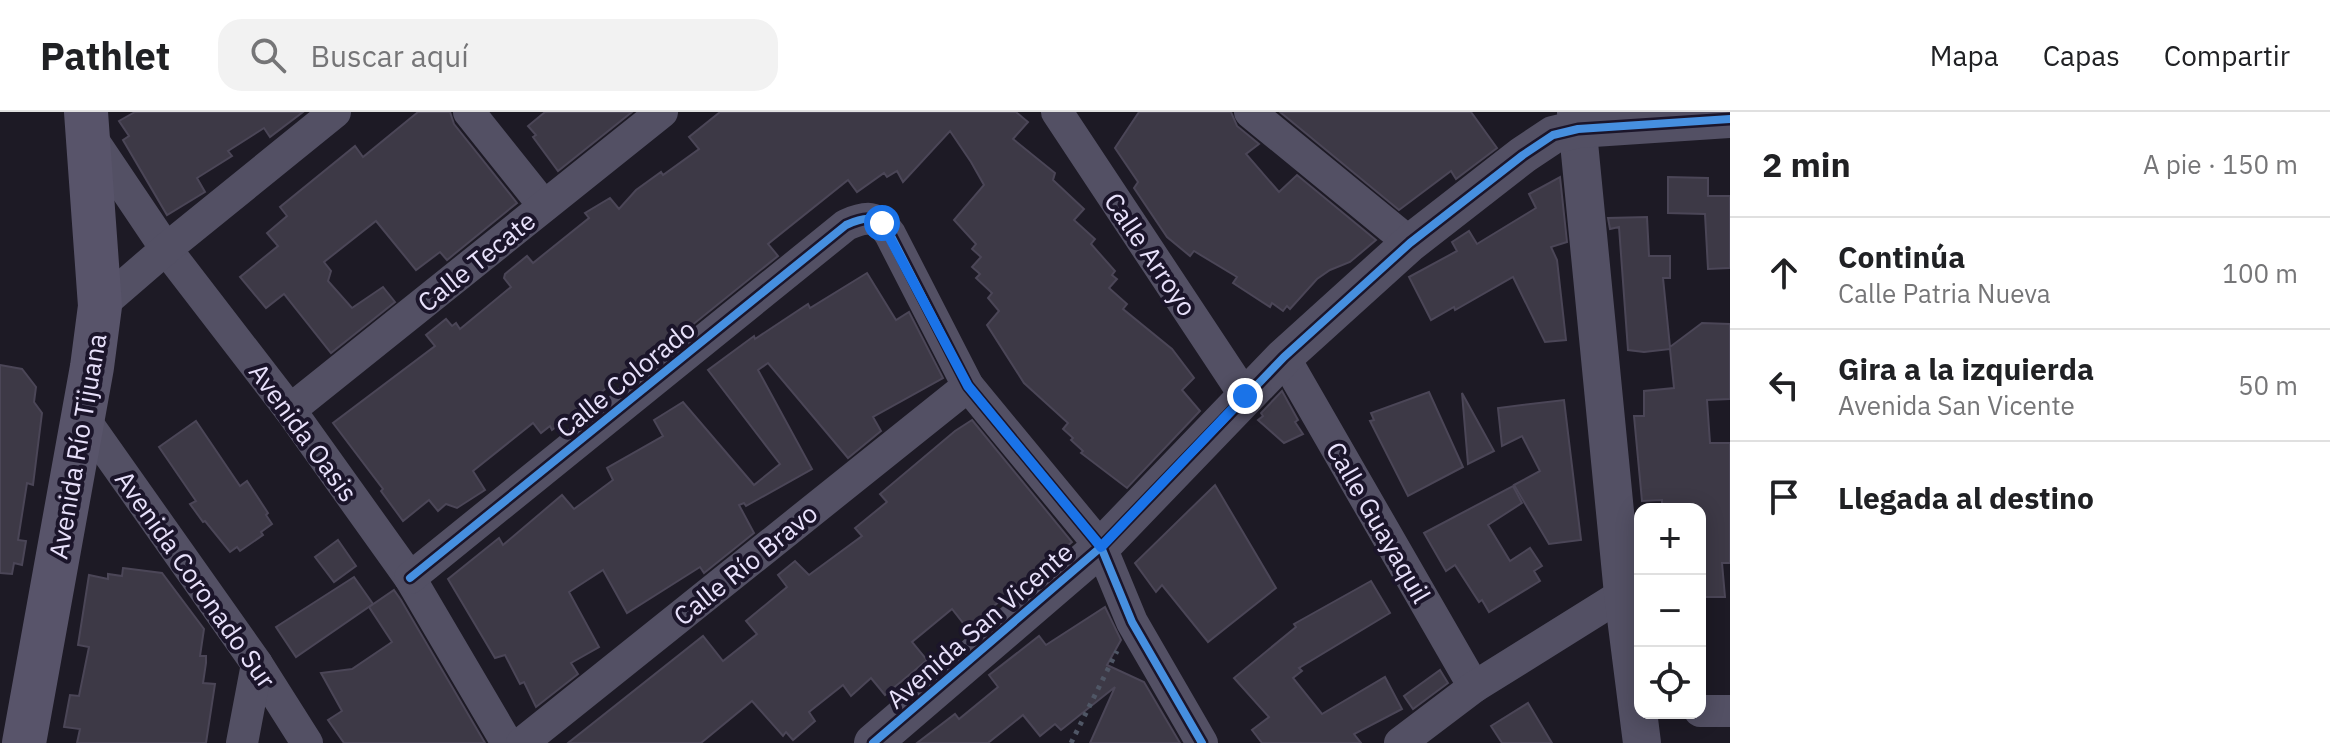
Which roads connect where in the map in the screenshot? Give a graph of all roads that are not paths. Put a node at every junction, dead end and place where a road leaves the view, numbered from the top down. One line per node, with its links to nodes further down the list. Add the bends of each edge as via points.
1 (335, 112): 11 (street, Avenida Río Tijuana)
2 (469, 112): 9 (street)
3 (662, 112): 9 (street, Calle Tecate)
4 (1057, 112): 15 (street, Calle Arroyo)
5 (1250, 112): 10 (street)
6 (1730, 119): 7 (street, Avenida San Vicente)
7 (1577, 120): 10 (street, Avenida San Vicente); 20 (street)
8 (86, 121): 11 (street, Avenida Oasis); 12 (main road, Avenida Oasis)
9 (544, 206): 16 (street, Calle Tecate)
10 (1410, 243): 13 (street, Avenida San Vicente)
11 (166, 249): 12 (street, Avenida Río Tijuana); 16 (street, Avenida Oasis)
12 (100, 306): 17 (main road, Avenida Río Tijuana)
13 (1284, 357): 15 (street, Avenida San Vicente); 22 (street, Calle Guayaquil)
14 (968, 386): 18 (street); 19 (street, Calle Colorado, via 882,223 870,219 846,225); 30 (street, Calle Río Bravo)
15 (1245, 396): 18 (street, Avenida San Vicente)
16 (290, 410): 19 (street, Avenida Oasis)
17 (82, 416): 21 (street, Avenida Coronado Sur); 26 (main road, Avenida Río Tijuana)
18 (1101, 547): 31 (street, Avenida San Vicente); 32 (street, via 1132,622)
19 (410, 578): 29 (street, Avenida Oasis)
20 (1623, 594): 22 (street); 25 (street)
21 (257, 664): 27 (street); 28 (street, Avenida Coronado Sur)
22 (1474, 687): 33 (street)
23 (1706, 711): 24 (street)
24 (1730, 711)
25 (1640, 721)
26 (24, 743)
27 (242, 743)
28 (307, 743)
29 (507, 743)
30 (522, 743)
31 (873, 743)
32 (1202, 743)
33 (1400, 743)

